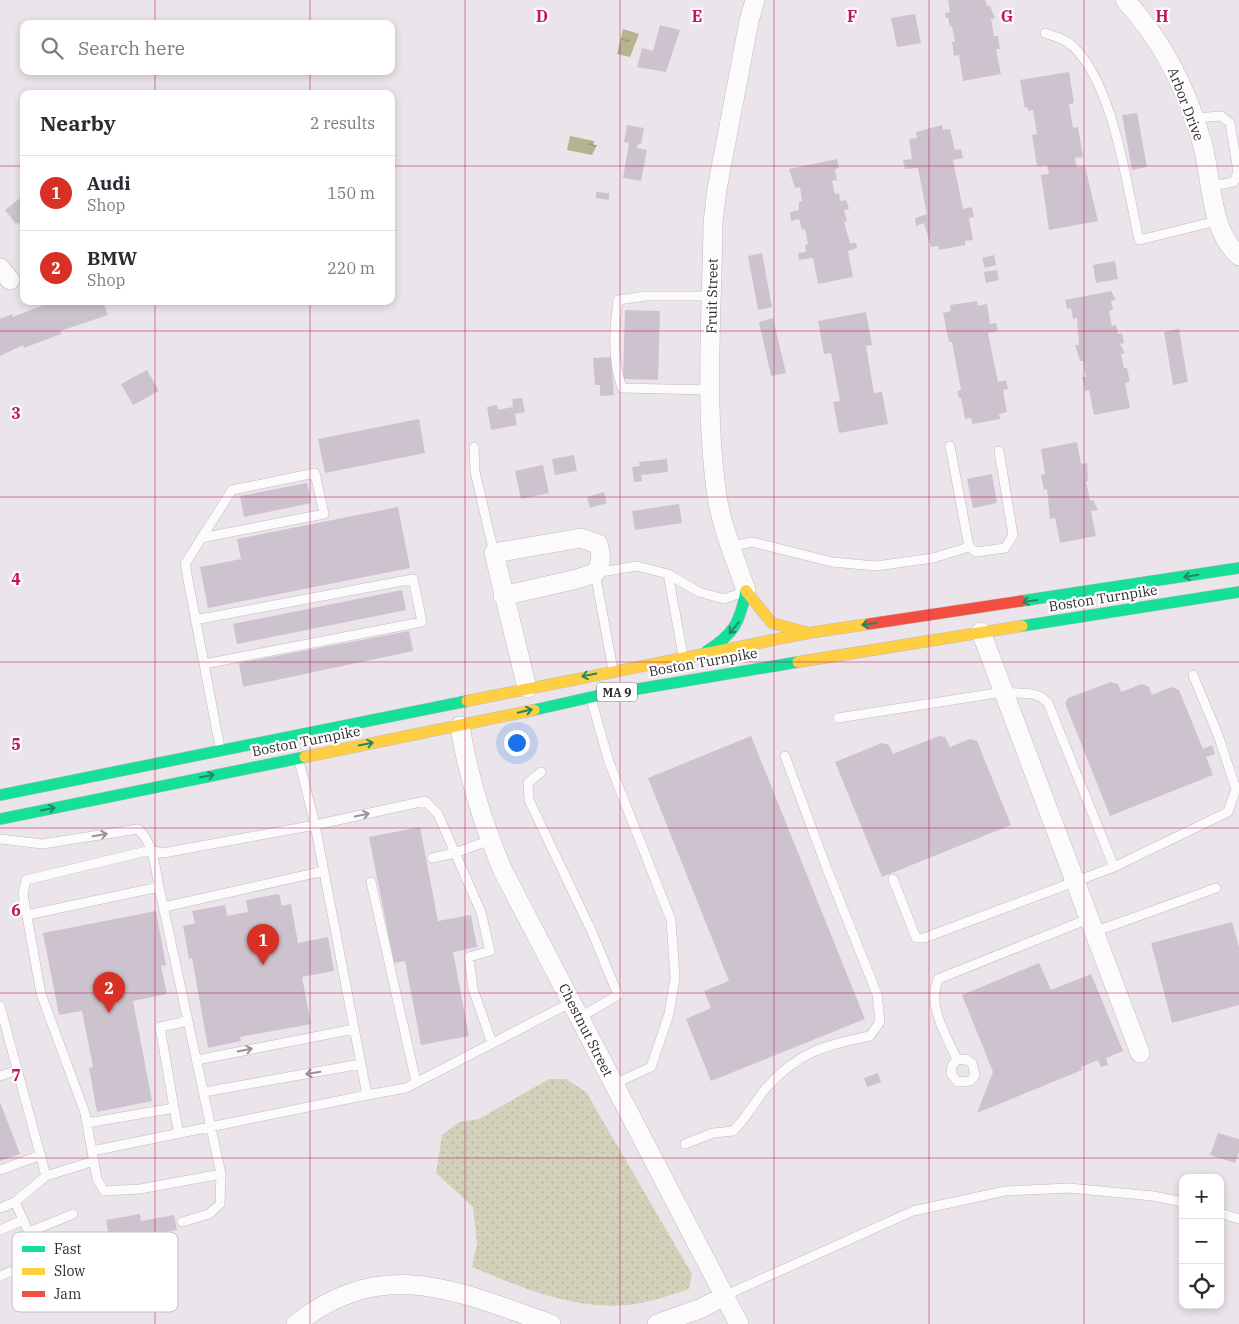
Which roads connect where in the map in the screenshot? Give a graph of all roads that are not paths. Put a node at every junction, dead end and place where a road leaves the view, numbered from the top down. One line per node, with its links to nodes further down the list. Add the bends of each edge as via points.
1 (1125, 0): 4 (street, Arbor Drive, via 1155,36)
2 (753, 1): 8 (street, Fruit Street, via 717,189)
3 (1045, 33): 6 (lane, via 1062,39 1075,49 1100,85 1114,129 1139,240)
4 (1194, 118): 5 (street, Arbor Drive); 5 (lane, via 1221,116 1230,123 1238,172 1234,182)
5 (1212, 186): 6 (street, Arbor Drive)
6 (1217, 221): 7 (street, Arbor Drive, via 1223,236)
7 (1239, 256)
8 (712, 296): 9 (street, Fruit Street); 9 (lane, via 646,296 618,300 614,332 616,370 622,388)
9 (711, 390): 14 (street, Fruit Street, via 711,437 718,498)
10 (950, 446): 15 (lane)
11 (474, 447): 16 (lane, via 475,472)
12 (999, 451): 15 (lane, via 1013,535 1005,548 976,552)
13 (201, 538): 13 (lane, via 232,490 315,473 324,514); 23 (lane, via 185,564)
14 (732, 546): 15 (lane, via 752,542 832,562 876,566 925,560); 20 (street, Fruit Street)
15 (969, 547)
16 (494, 553): 18 (street, via 581,538 598,544 601,552 601,561); 22 (street)
17 (1239, 568): 25 (highway, Boston Turnpike / MA 9, one-way to 25)
18 (594, 573): 19 (lane, via 637,566); 22 (street); 29 (lane)
19 (668, 574): 20 (lane, via 699,592 724,599); 27 (lane)
20 (746, 591): 25 (highway, via 772,623); 26 (highway, one-way to 26, via 741,619 734,630)
21 (1239, 592): 24 (highway, Boston Turnpike / MA 9)
22 (503, 596): 31 (street)
23 (195, 620): 28 (lane); 28 (lane, via 413,579 422,622)
24 (981, 632): 32 (street); 33 (highway, Boston Turnpike / MA 9)
25 (808, 633): 26 (highway, Boston Turnpike / MA 9)
26 (704, 653): 27 (highway, Boston Turnpike / MA 9)
27 (684, 657): 29 (highway, Boston Turnpike / MA 9)
28 (204, 664): 36 (lane)
29 (613, 671): 31 (highway, Boston Turnpike / MA 9, one-way to 31)
30 (1193, 674): 48 (lane, via 1236,789 1228,812)
31 (527, 688): 36 (highway, Boston Turnpike / MA 9)
32 (1003, 692): 34 (lane); 48 (lane, via 1033,694 1048,703); 52 (street)
33 (590, 697): 35 (highway, Boston Turnpike / MA 9, one-way to 33); 70 (lane, via 609,762 671,920 675,978 670,1014 652,1067)
34 (838, 718)
35 (460, 726): 38 (highway, Boston Turnpike / MA 9, one-way to 35); 44 (street, Chestnut Street, via 469,776)
36 (221, 750): 40 (highway, Boston Turnpike / MA 9)
37 (785, 756): 77 (lane, via 876,994 880,1022 870,1036 827,1044 788,1066 733,1131 713,1132)
38 (298, 758): 41 (highway, Boston Turnpike / MA 9, one-way to 38); 42 (lane)
39 (541, 772): 59 (lane, via 528,783 529,800 592,932 618,995)
40 (0, 795)
41 (0, 819)
42 (315, 825): 45 (lane, via 163,853); 46 (lane, one-way to 46, via 425,802 438,814); 49 (lane)
43 (0, 839): 45 (lane, one-way to 45, via 42,844 138,829 148,838)
44 (490, 840): 46 (lane); 59 (street, Chestnut Street)
45 (151, 850): 53 (lane); 56 (lane, via 26,880)
46 (455, 853): 47 (lane); 62 (lane, via 481,912 490,951 469,957 473,989)
47 (432, 858)
48 (1114, 867): 52 (lane)
49 (324, 871): 55 (lane); 61 (lane)
50 (893, 879): 52 (lane, via 916,938 924,938)
51 (371, 882): 69 (lane)
52 (1075, 883): 57 (street)
53 (160, 887): 55 (lane); 56 (lane)
54 (1216, 888): 57 (lane)
55 (164, 907): 60 (lane)
56 (27, 915): 74 (lane, via 40,994)
57 (1091, 925): 63 (street); 65 (lane, via 938,979 932,998 934,1008)
58 (0, 1006): 67 (lane)
59 (576, 1010): 62 (lane); 70 (street, Chestnut Street)
60 (188, 1021): 64 (lane); 73 (lane, via 160,1027)
61 (354, 1029): 64 (lane, one-way to 61); 66 (lane)
62 (492, 1043): 69 (lane)
63 (1140, 1053)
64 (197, 1060): 71 (lane)
65 (957, 1060)
66 (361, 1064): 71 (lane, one-way to 71); 72 (lane)
67 (18, 1070): 68 (lane); 79 (lane)
68 (0, 1076)
69 (416, 1082): 72 (lane, via 406,1088)
70 (614, 1084): 96 (street, Chestnut Street)
71 (204, 1092): 75 (lane)
72 (367, 1095): 75 (lane)
73 (174, 1108): 74 (lane); 76 (lane)
74 (87, 1122): 78 (lane)
75 (211, 1128): 76 (lane); 82 (lane)
76 (179, 1134): 78 (lane)
77 (685, 1144)
78 (92, 1151): 80 (lane)
79 (41, 1154): 81 (lane); 83 (lane)
80 (94, 1161): 82 (lane, via 97,1179 104,1191 140,1189); 83 (lane)
81 (0, 1170)
82 (221, 1174): 91 (lane, via 220,1204 209,1214)
83 (46, 1176): 85 (lane)
84 (1179, 1201): 96 (lane, via 1069,1188 996,1193 914,1211)
85 (15, 1202): 86 (lane); 90 (lane)
86 (0, 1208)
87 (1224, 1213): 89 (lane)
88 (73, 1214): 93 (lane)
89 (1239, 1219)
90 (24, 1220): 92 (lane); 93 (lane)
91 (182, 1222)
92 (0, 1230)
93 (29, 1232)
94 (12, 1271): 95 (lane)
95 (0, 1276)
96 (724, 1296): 99 (street, via 702,1308); 100 (street, Chestnut Street)
97 (296, 1324): 98 (street, via 336,1298 394,1284 423,1284 452,1290)
98 (551, 1324)
99 (657, 1324)
100 (739, 1324)

